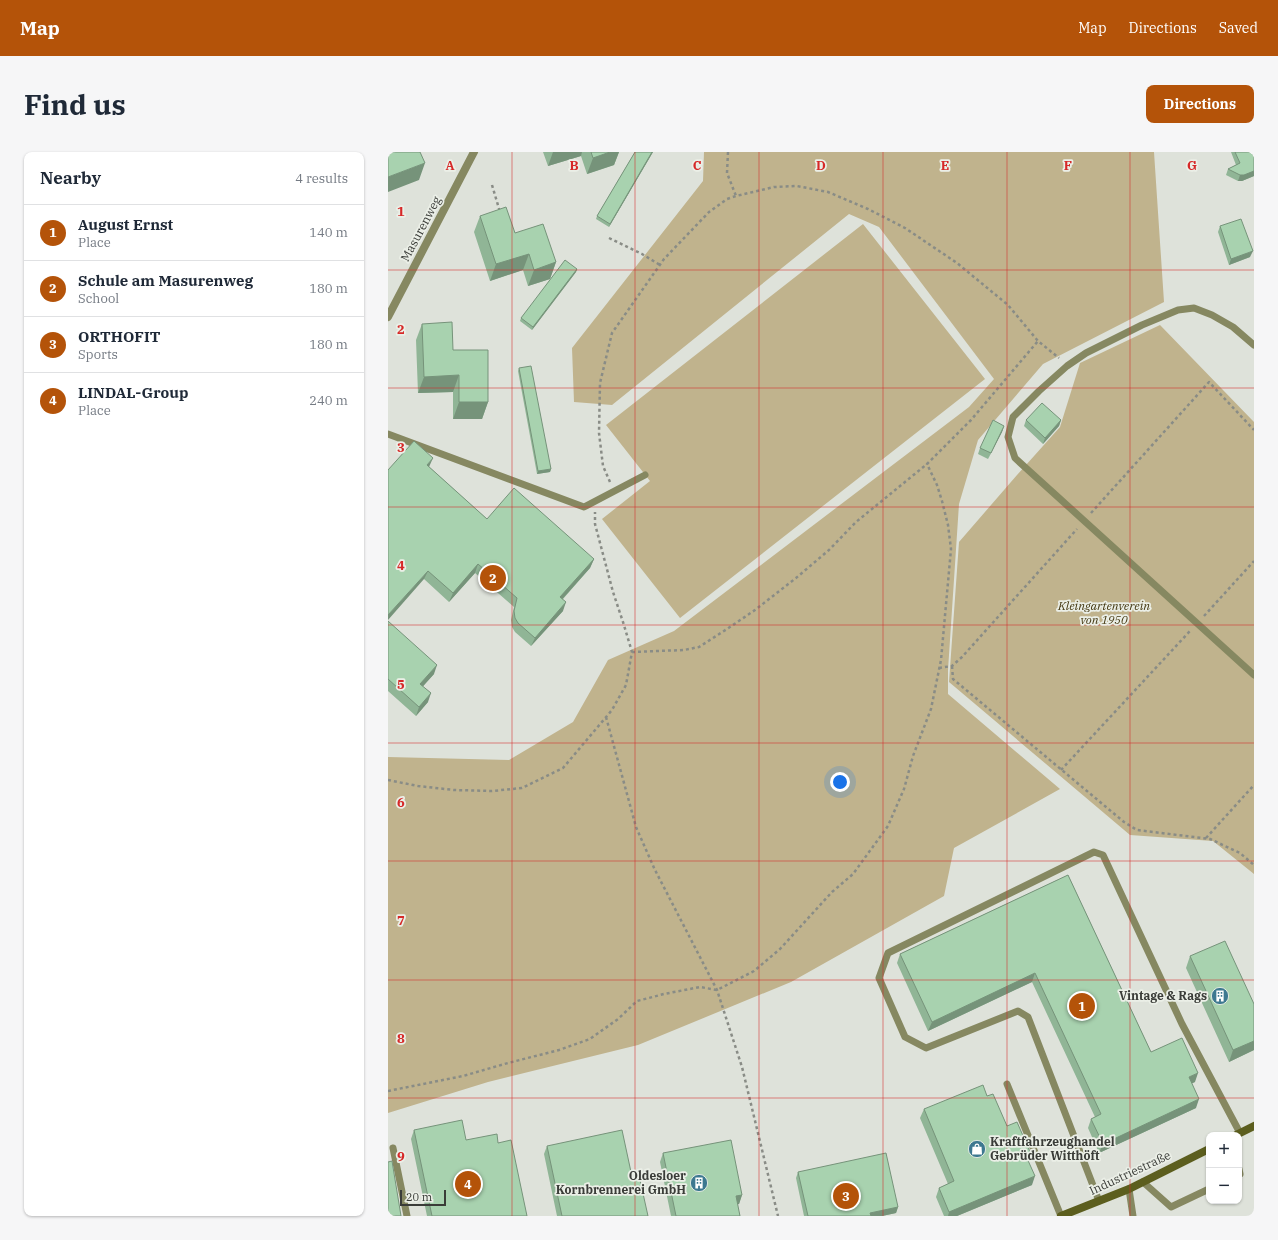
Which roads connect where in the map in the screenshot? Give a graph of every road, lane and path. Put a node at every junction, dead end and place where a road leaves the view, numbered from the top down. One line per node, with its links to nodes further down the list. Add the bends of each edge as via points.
1 (474, 152): 8 (street, Masurenweg)
2 (728, 152): 4 (path, via 727,173)
3 (492, 185): 5 (path)
4 (736, 196): 7 (path, via 727,199 709,212); 9 (path, via 774,187 798,186 828,192 868,209 904,228 957,263 1008,305)
5 (500, 213)
6 (609, 238): 7 (path)
7 (660, 265): 17 (path, via 612,333 600,383 599,433 603,466)
8 (388, 317)
9 (1038, 341): 11 (path); 15 (path, via 971,420)
10 (1254, 345): 11 (lane, via 1233,327 1194,308 1178,310 1142,325 1086,353)
11 (1067, 366): 20 (lane, via 1013,417 1008,437 1015,458)
12 (1209, 382): 13 (path)
13 (1254, 430)
14 (388, 434): 18 (lane, via 584,507)
15 (928, 464): 21 (path, via 856,522 829,550 796,578 755,610 699,647); 24 (path, via 942,501 951,550)
16 (645, 475): 17 (lane)
17 (614, 492): 18 (lane)
18 (595, 502): 21 (path, via 595,524)
19 (1254, 561): 20 (path)
20 (1197, 624): 25 (lane); 27 (path)
21 (632, 652): 26 (path, via 626,685)
22 (962, 657): 23 (path)
23 (952, 666): 24 (path); 27 (path, via 952,679)
24 (940, 668): 32 (path, via 931,709 913,756 904,789 888,826 853,874 832,892 780,949 754,971)
25 (1254, 675)
26 (606, 717): 28 (path, via 563,768 522,788 492,791 454,790); 32 (path, via 636,827 655,870)
27 (1061, 770): 30 (path, via 1137,830)
28 (388, 780)
29 (1254, 785): 30 (path)
30 (1206, 838): 31 (path, via 1240,853)
31 (1254, 865)
32 (717, 990): 34 (path, via 700,987 637,1001 618,1019 590,1039 463,1076); 45 (path, via 742,1067)
33 (1007, 1084): 46 (lane)
34 (388, 1091)
35 (1254, 1126): 37 (main road)
36 (1237, 1132): 43 (lane, via 1182,1024 1103,855 1094,852 888,953 879,978 905,1036 926,1048 1018,1011 1028,1017)
37 (1242, 1132)
38 (393, 1148): 44 (lane)
39 (1206, 1150): 40 (main road, Industriestraße)
40 (1143, 1182): 41 (main road, Industriestraße); 42 (lane, via 1171,1207)
41 (1129, 1188): 43 (main road, Industriestraße); 47 (lane)
42 (1206, 1190)
43 (1099, 1201): 46 (main road, Industriestraße)
44 (407, 1216)
45 (778, 1216)
46 (1061, 1216)
47 (1133, 1216)

